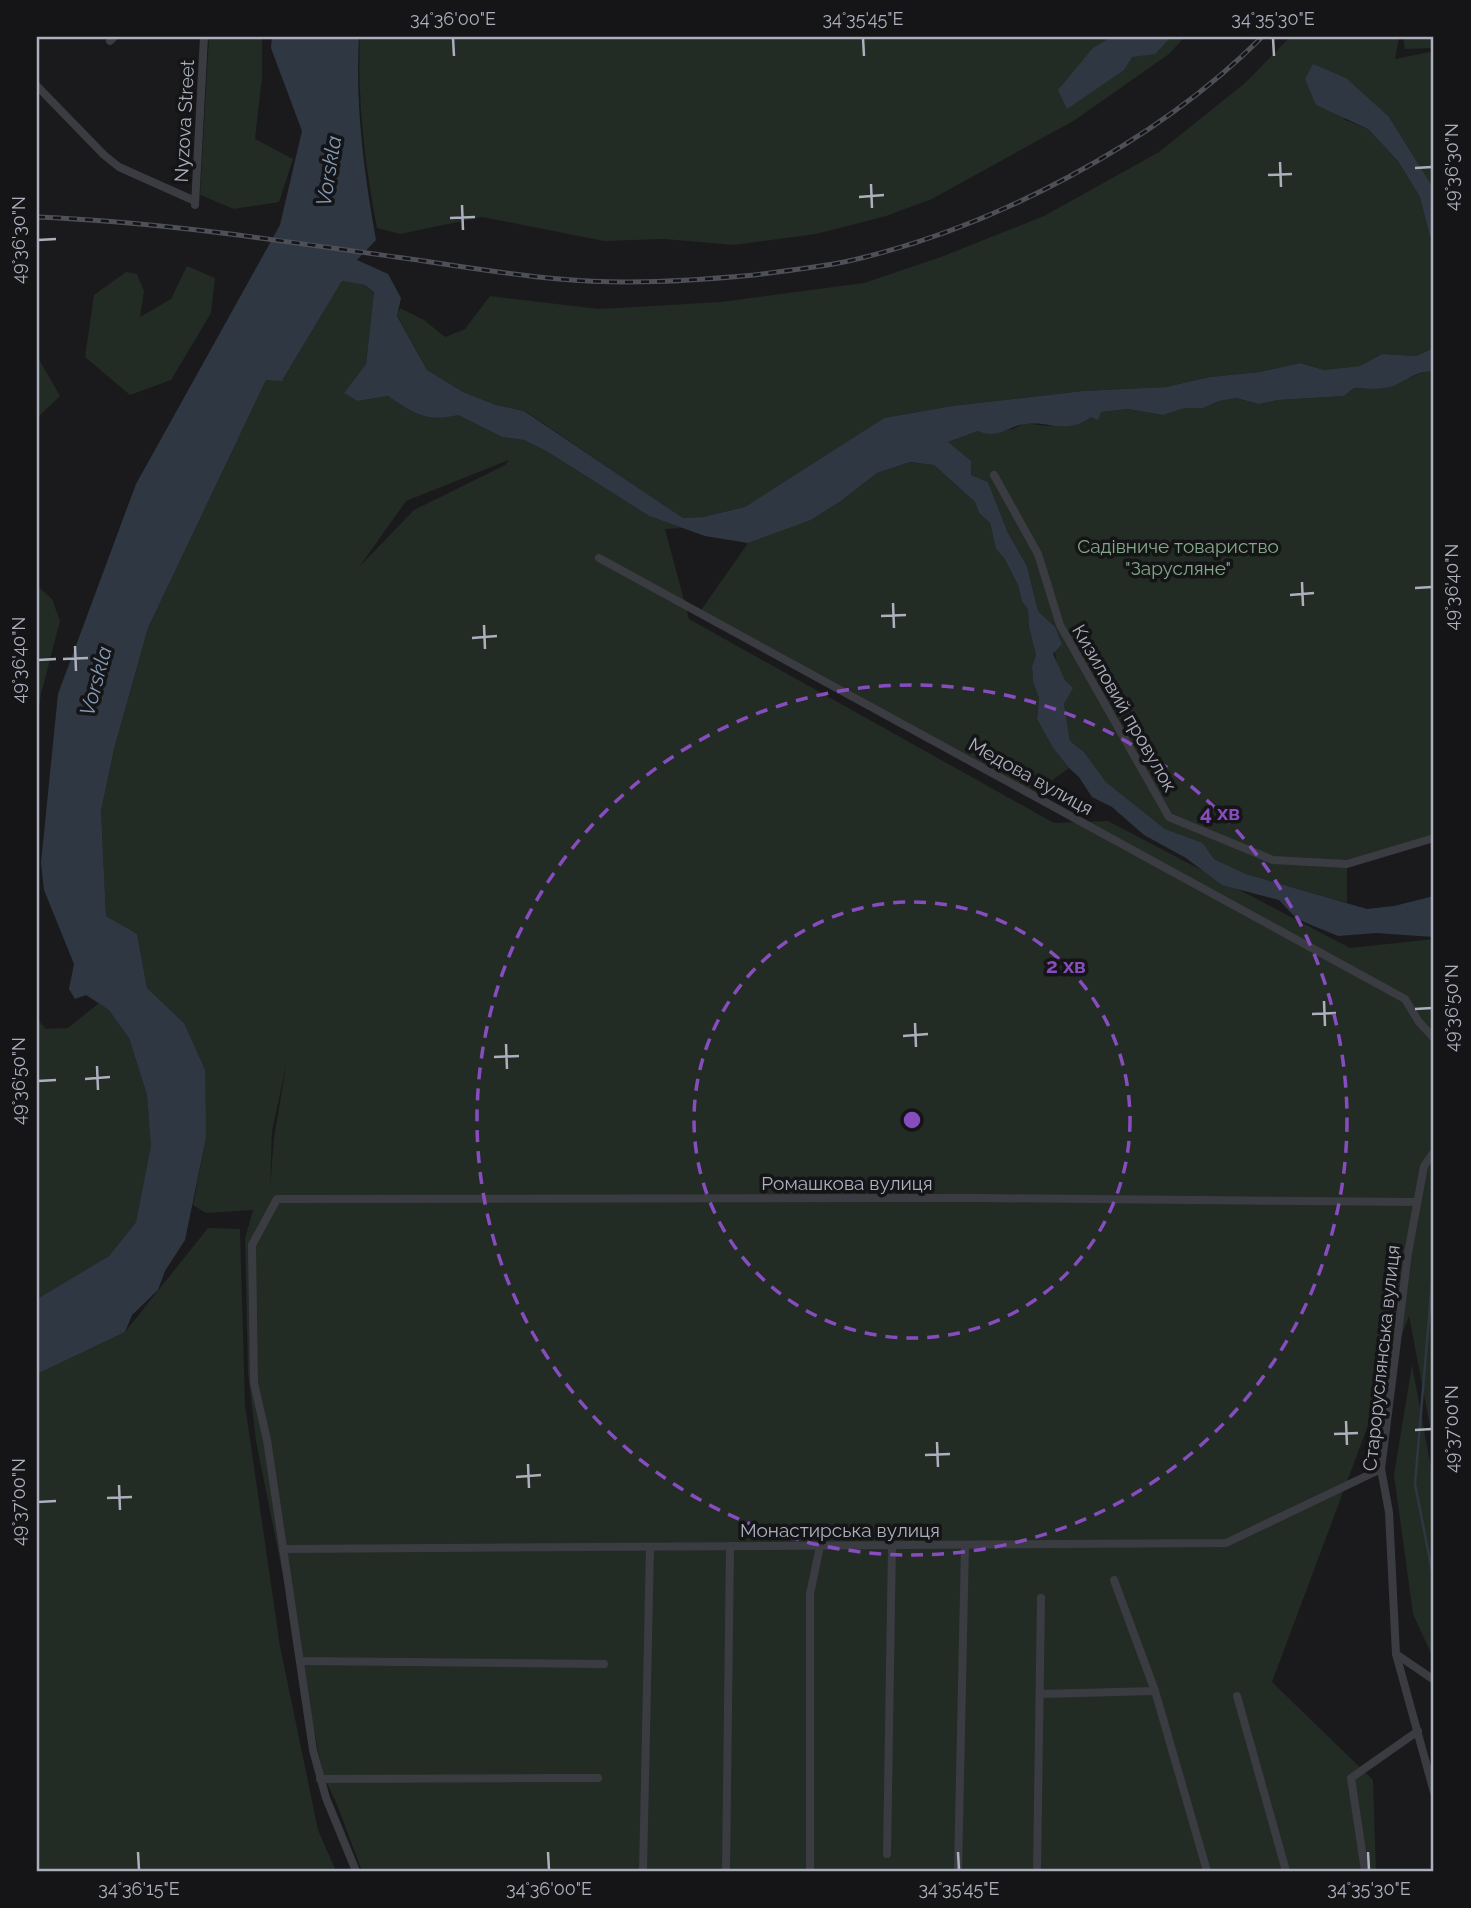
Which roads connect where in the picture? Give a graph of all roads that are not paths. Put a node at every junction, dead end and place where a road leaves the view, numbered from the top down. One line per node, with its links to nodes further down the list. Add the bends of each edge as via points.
1 (204, 37): 2 (street, Nyzova Street, via 195,204 119,167)
2 (37, 86)
3 (994, 475): 5 (street, Кизиловий провулок, via 1038,554 1060,625 1168,817 1273,860 1347,864)
4 (599, 558): 6 (street, Медова вулиця, via 1405,999)
5 (1434, 838)
6 (1434, 1038)
7 (1434, 1152): 8 (street, Староруслянська вулиця, via 1424,1166)
8 (1417, 1202): 9 (street, Староруслянська вулиця); 15 (street, Ромашкова вулиця, via 278,1199 252,1245 253,1342 254,1383)
9 (1381, 1469): 11 (street, Монастирська вулиця, via 1226,1543); 18 (street, Староруслянська вулиця, via 1389,1512)
10 (892, 1545): 11 (street, Монастирська вулиця); 14 (street, Монастирська вулиця); 29 (street)
11 (965, 1545): 34 (street)
12 (650, 1546): 13 (street, Монастирська вулиця); 15 (street, Монастирська вулиця); 31 (street)
13 (730, 1546): 14 (street, Монастирська вулиця); 32 (street)
14 (820, 1546): 33 (street, via 810,1594)
15 (283, 1549): 19 (street)
16 (1114, 1580): 22 (street)
17 (1041, 1598): 23 (street)
18 (1396, 1654): 21 (street); 25 (street, Староруслянська вулиця)
19 (300, 1661): 20 (street); 27 (street)
20 (604, 1664)
21 (1434, 1680)
22 (1155, 1691): 23 (street); 36 (street)
23 (1040, 1694): 35 (street)
24 (1237, 1696): 37 (street)
25 (1418, 1731): 28 (street, Староруслянська вулиця); 38 (street, via 1351,1778)
26 (598, 1778): 27 (street)
27 (320, 1779): 30 (street)
28 (1434, 1792)
29 (887, 1854)
30 (356, 1871)
31 (643, 1871)
32 (726, 1871)
33 (810, 1871)
34 (958, 1871)
35 (1037, 1871)
36 (1207, 1871)
37 (1286, 1871)
38 (1365, 1871)

